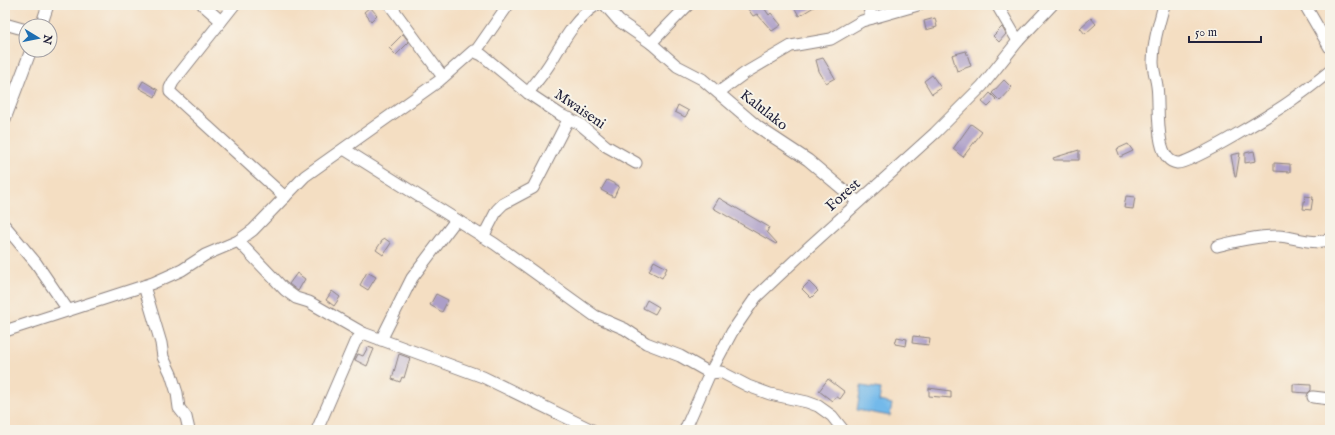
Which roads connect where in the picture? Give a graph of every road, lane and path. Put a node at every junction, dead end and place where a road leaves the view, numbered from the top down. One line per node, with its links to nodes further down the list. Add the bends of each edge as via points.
1 (48, 5): 15 (street)
2 (202, 5): 17 (street)
3 (234, 5): 17 (street)
4 (390, 5): 26 (street)
5 (508, 5): 23 (street)
6 (596, 5): 28 (street, via 568,34)
7 (605, 5): 21 (street, Kalulako, via 619,21)
8 (688, 5): 21 (street)
9 (868, 5): 16 (street)
10 (918, 5): 16 (street)
11 (997, 5): 20 (street)
12 (1052, 5): 20 (street, Forest)
13 (1164, 5): 25 (street, via 1157,30 1153,62 1158,85 1161,146 1174,162 1180,164 1206,152 1297,97)
14 (1305, 5): 22 (street)
15 (43, 18)
16 (872, 18): 27 (street, via 857,23 831,39 783,49)
17 (221, 21): 33 (street, via 174,82 170,92)
18 (5, 24): 19 (street)
19 (18, 28)
20 (1018, 41): 34 (street, Forest, via 982,86 935,133)
21 (651, 43): 27 (street, Kalulako, via 677,66)
22 (1330, 48)
23 (476, 51): 26 (street, via 469,53); 28 (street, Mwaiseni)
24 (28, 58): 30 (street)
25 (1330, 71)
26 (443, 77): 31 (street)
27 (719, 92): 34 (street, Kalulako, via 758,127 808,160)
28 (528, 93): 29 (street, Mwaiseni)
29 (569, 118): 32 (street, Mwaiseni, via 590,131 606,146); 37 (street, via 533,188 503,204)
30 (5, 119)
31 (344, 149): 33 (street, via 304,176); 35 (street)
32 (636, 163)
33 (285, 197): 39 (street, via 254,230)
34 (858, 202): 46 (street, Forest, via 756,297 732,332)
35 (456, 220): 37 (street); 45 (street, via 412,278)
36 (5, 226): 42 (street, via 36,263)
37 (483, 236): 46 (street, via 588,311 625,329 646,343)
38 (1330, 239): 40 (street, via 1318,242 1279,236 1261,237)
39 (238, 241): 41 (street, via 209,252 182,270); 44 (street, via 285,290)
40 (1217, 246)
41 (144, 286): 42 (street); 49 (street, via 163,357 177,393 179,408 186,417)
42 (68, 310): 43 (street)
43 (5, 331)
44 (362, 333): 45 (street); 50 (street, via 355,342)
45 (381, 340): 51 (street, via 483,377)
46 (710, 373): 52 (street, Forest); 53 (street, via 721,372 755,389 818,406 832,416)
47 (1313, 397): 48 (street)
48 (1330, 399)
49 (189, 430)
50 (317, 430)
51 (592, 430)
52 (685, 430)
53 (843, 430)

